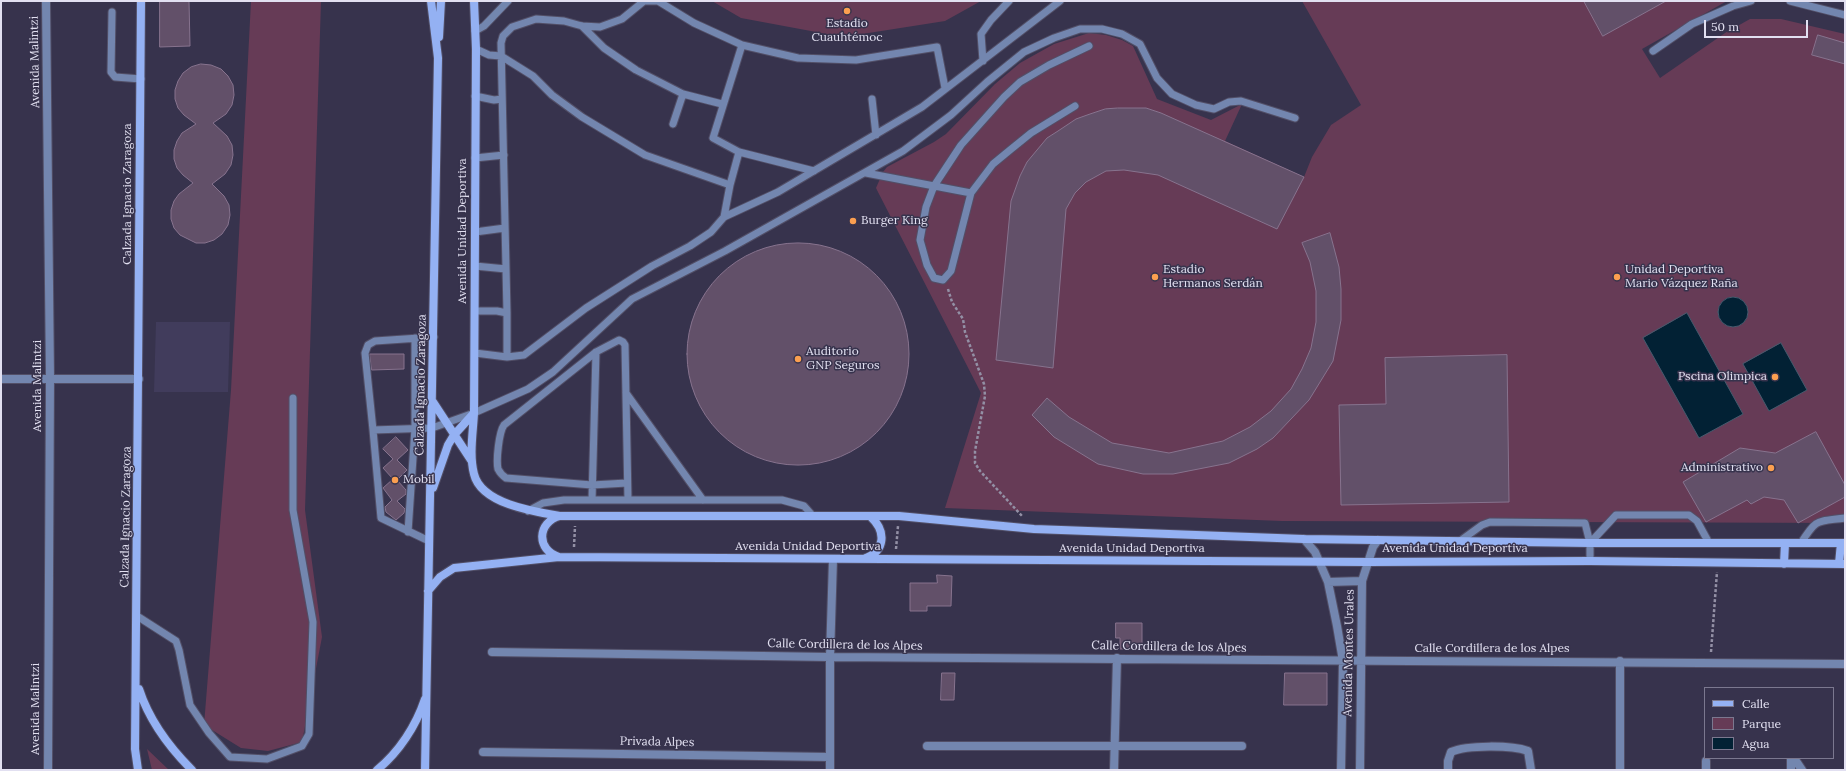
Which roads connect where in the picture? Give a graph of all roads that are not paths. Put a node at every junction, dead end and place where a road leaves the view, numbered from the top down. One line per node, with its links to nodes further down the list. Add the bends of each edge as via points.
1 (46, 1): 54 (street, Avenida Malintzi)
2 (141, 1): 22 (street, Calzada Ignacio Zaragoza)
3 (431, 1): 20 (street, Calzada Ignacio Zaragoza)
4 (441, 1): 20 (street)
5 (474, 1): 14 (street, Avenida Unidad Deportiva)
6 (508, 1): 14 (lane, via 484,26)
7 (1009, 1): 21 (lane, via 981,34)
8 (1060, 1): 21 (lane)
9 (1751, 1): 18 (lane, via 1692,24)
10 (1790, 1): 12 (lane)
11 (112, 12): 22 (lane, via 111,72 115,77)
12 (1845, 16)
13 (582, 26): 15 (lane, via 600,27 622,19 644,1 658,2 694,23); 19 (lane, via 564,21 536,19 512,27 503,36); 24 (lane, via 604,48 636,70)
14 (475, 31): 17 (street, Avenida Unidad Deportiva)
15 (742, 45): 23 (lane, via 798,58 856,60 937,47); 28 (lane)
16 (1089, 46): 39 (lane, via 1020,82 1004,96 961,145)
17 (476, 48): 19 (lane, via 489,55); 25 (street, Avenida Unidad Deportiva)
18 (1653, 51)
19 (501, 56): 26 (lane); 38 (lane, via 533,76 552,95 582,117 645,156)
20 (438, 58): 48 (street, Calzada Ignacio Zaragoza)
21 (983, 60): 23 (lane)
22 (141, 79): 55 (street, Calzada Ignacio Zaragoza)
23 (945, 88): 32 (lane, via 922,107)
24 (682, 94): 28 (lane); 31 (lane)
25 (476, 96): 26 (lane); 35 (street, Avenida Unidad Deportiva)
26 (502, 99): 34 (lane)
27 (872, 99): 32 (lane)
28 (722, 104): 33 (lane, via 712,138)
29 (1075, 106): 40 (lane, via 1031,133 993,164)
30 (1295, 118): 37 (lane, via 1241,101 1229,102 1214,109 1196,105 1172,94 1157,78 1140,44 1122,34 1102,29 1080,29 1024,52 923,137)
31 (673, 124)
32 (876, 135): 36 (lane)
33 (739, 152): 36 (lane); 38 (lane)
34 (504, 155): 35 (lane); 42 (lane)
35 (475, 158): 43 (street, Avenida Unidad Deportiva)
36 (814, 171): 41 (lane, via 778,192)
37 (866, 173): 39 (lane); 59 (lane, via 632,299 553,372 528,389)
38 (730, 185): 41 (lane)
39 (934, 186): 40 (lane); 40 (lane, via 926,207 920,240 927,265 934,278 943,280 951,271)
40 (971, 192)
41 (724, 217): 52 (lane, via 706,235 586,308 524,355)
42 (505, 228): 43 (lane); 45 (lane)
43 (475, 232): 44 (street, Avenida Unidad Deportiva)
44 (475, 266): 45 (lane); 46 (street, Avenida Unidad Deportiva)
45 (506, 269): 47 (lane)
46 (475, 311): 47 (lane); 51 (street, Avenida Unidad Deportiva)
47 (508, 313): 52 (lane)
48 (434, 337): 49 (lane); 58 (street, Calzada Ignacio Zaragoza)
49 (415, 338): 61 (lane); 63 (lane, via 375,341 368,345 365,353)
50 (596, 352): 56 (lane, via 615,341 623,342); 67 (lane); 67 (lane, via 504,425 500,431 498,468 500,474 506,478)
51 (475, 353): 52 (lane); 59 (street, Avenida Unidad Deportiva)
52 (507, 357)
53 (1, 379): 54 (street)
54 (50, 379): 55 (street); 116 (street, Avenida Malintzi)
55 (140, 379): 98 (street, Calzada Ignacio Zaragoza)
56 (626, 392): 66 (lane); 70 (lane)
57 (293, 398): 98 (lane, via 293,510 313,622 309,734 302,746 267,760 230,757 209,733 190,704 176,641)
58 (432, 402): 60 (street, Avenida Unidad Deportiva); 62 (street, Calzada Ignacio Zaragoza)
59 (474, 413): 60 (lane); 64 (street); 65 (street, Avenida Unidad Deportiva)
60 (446, 422): 62 (lane); 64 (street, Avenida Unidad Deportiva)
61 (415, 428): 62 (lane); 63 (lane); 77 (lane)
62 (432, 428): 71 (street, Calzada Ignacio Zaragoza)
63 (373, 430): 77 (lane, via 379,513 385,521)
64 (454, 435): 65 (street, Avenida Unidad Deportiva); 71 (street, via 439,470)
65 (471, 460): 72 (street, Avenida Unidad Deportiva, via 474,476 480,487 497,499)
66 (627, 482): 67 (lane); 69 (lane)
67 (592, 485): 68 (lane)
68 (592, 500): 69 (lane); 72 (lane, via 543,503)
69 (628, 500): 70 (lane)
70 (703, 500): 74 (lane, via 782,500 804,506)
71 (430, 503): 80 (street, Calzada Ignacio Zaragoza)
72 (528, 511): 73 (street, Avenida Unidad Deportiva)
73 (560, 516): 74 (street, Avenida Unidad Deportiva); 87 (street, via 547,522 541,536 546,550)
74 (813, 516): 75 (street, Avenida Unidad Deportiva)
75 (870, 517): 78 (street, Avenida Unidad Deportiva, via 898,516 1034,529); 89 (street, via 878,523 882,541 878,550)
76 (1845, 518): 85 (lane, via 1818,522)
77 (408, 532): 80 (lane)
78 (1304, 539): 79 (street, Avenida Unidad Deportiva); 90 (street, Avenida Montes Urales)
79 (1378, 540): 81 (street, Avenida Unidad Deportiva); 92 (street, Avenida Montes Urales)
80 (429, 541): 97 (street, Calzada Ignacio Zaragoza)
81 (1460, 541): 82 (street, Avenida Unidad Deportiva); 82 (lane, via 1490,522 1585,523)
82 (1590, 543): 83 (street, Avenida Unidad Deportiva); 83 (lane, via 1616,515 1689,515 1697,521); 91 (lane)
83 (1709, 543): 84 (street, Avenida Unidad Deportiva)
84 (1785, 543): 85 (street, Avenida Unidad Deportiva); 93 (street)
85 (1801, 543): 86 (street, Avenida Unidad Deportiva)
86 (1843, 543): 94 (street)
87 (559, 557): 88 (street, Avenida Unidad Deportiva); 97 (street, Avenida Unidad Deportiva, via 454,568 440,577)
88 (833, 559): 89 (street, Avenida Unidad Deportiva); 100 (street)
89 (861, 560): 90 (street, Avenida Unidad Deportiva)
90 (1319, 561): 92 (street, Avenida Unidad Deportiva); 96 (street, Avenida Montes Urales)
91 (1590, 561): 92 (street, Avenida Unidad Deportiva); 93 (street, Avenida Unidad Deportiva)
92 (1368, 562): 95 (street, Avenida Montes Urales)
93 (1784, 564): 94 (street, Avenida Unidad Deportiva)
94 (1842, 564)
95 (1362, 581): 96 (street); 103 (street, Avenida Montes Urales)
96 (1328, 582): 102 (street, Avenida Montes Urales)
97 (428, 591): 107 (street, Calzada Ignacio Zaragoza)
98 (137, 616): 106 (street, Calzada Ignacio Zaragoza)
99 (492, 652): 100 (street, Calle Cordillera de los Alpes)
100 (830, 657): 101 (street, Calle Cordillera de los Alpes); 112 (street)
101 (1117, 658): 102 (street, Calle Cordillera de los Alpes); 110 (street)
102 (1343, 661): 103 (street, Calle Cordillera de los Alpes); 123 (street, Avenida Montes Urales)
103 (1361, 661): 104 (street, Calle Cordillera de los Alpes); 124 (street, Avenida Montes Urales)
104 (1620, 661): 105 (street, Calle Cordillera de los Alpes); 127 (street)
105 (1845, 664)
106 (137, 682): 117 (street, Calzada Ignacio Zaragoza, via 135,749); 118 (street, via 143,702 156,725)
107 (428, 690): 119 (street, via 406,739); 120 (street, Calzada Ignacio Zaragoza)
108 (927, 746): 110 (street)
109 (1242, 746): 110 (street)
110 (1114, 747): 122 (street)
111 (483, 752): 112 (street, Privada Alpes)
112 (830, 757): 121 (street)
113 (1791, 759): 129 (street)
114 (1795, 759): 130 (street)
115 (1706, 761): 128 (street)
116 (48, 770)
117 (138, 770)
118 (192, 770)
119 (377, 770)
120 (425, 770)
121 (830, 770)
122 (1114, 770)
123 (1341, 770)
124 (1360, 770)
125 (1448, 770): 126 (street, via 1451,752 1460,748 1517,747 1528,751)
126 (1531, 770)
127 (1620, 770)
128 (1706, 770)
129 (1791, 770)
130 (1802, 770)

